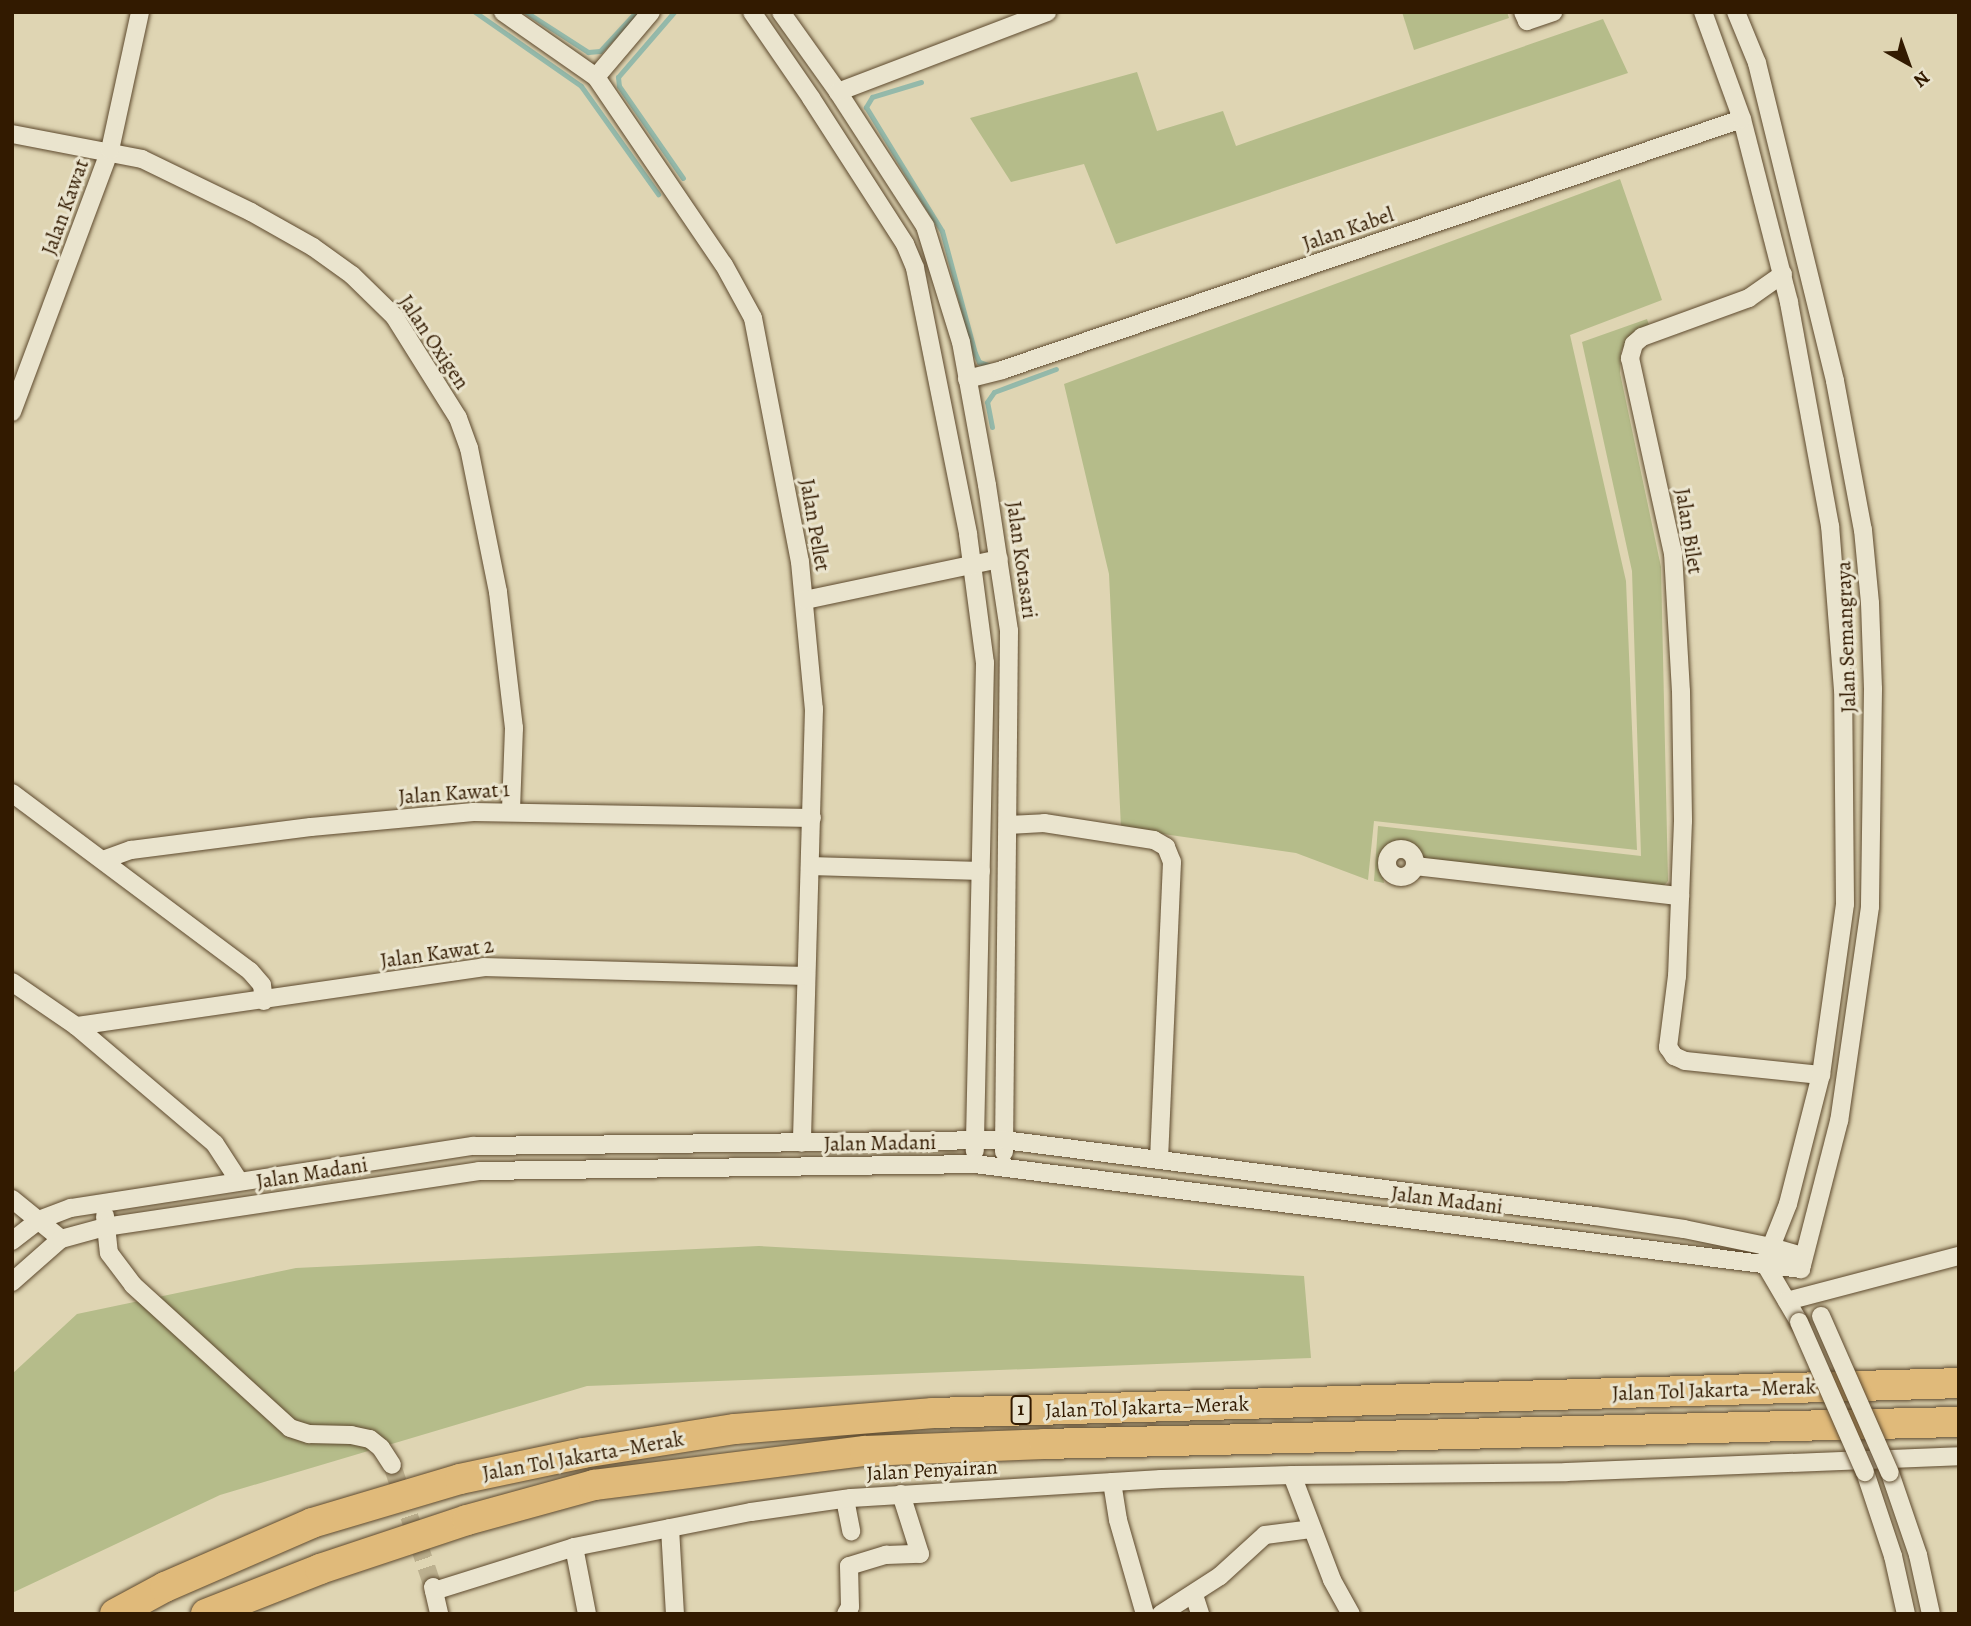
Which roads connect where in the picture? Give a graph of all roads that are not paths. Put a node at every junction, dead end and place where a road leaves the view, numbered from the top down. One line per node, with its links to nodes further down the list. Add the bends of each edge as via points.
1 (140, 12): 15 (street, Jalan Kawat)
2 (503, 12): 11 (street, Jalan Pellet)
3 (651, 12): 11 (street)
4 (752, 12): 22 (street, via 899,232 910,256)
5 (781, 12): 12 (street, Jalan Kotasari)
6 (1047, 12): 12 (street)
7 (1523, 12): 8 (street, via 1527,21)
8 (1553, 12)
9 (1703, 12): 13 (street, Jalan Semangraya)
10 (1736, 12): 24 (street, Jalan Semangraya, via 1757,63 1835,381 1863,530)
11 (596, 77): 23 (street, Jalan Pellet, via 724,265 753,318)
12 (838, 92): 19 (street, Jalan Kotasari, via 929,234)
13 (1742, 119): 16 (street, Jalan Semangraya); 19 (street, Jalan Kabel)
14 (12, 134): 15 (street, Jalan Oxigen)
15 (110, 150): 20 (street, Jalan Kawat); 27 (street, Jalan Oxigen, via 142,159 313,247 352,275 394,316 434,376 469,448 487,526 514,729)
16 (1783, 274): 17 (street, Jalan Bilet); 18 (street, Jalan Semangraya)
17 (1749, 298): 18 (street); 34 (street, Jalan Bilet, via 1642,337 1630,358 1673,553 1684,821)
18 (1789, 302): 25 (street, Jalan Semangraya, via 1830,526)
19 (974, 377): 21 (street, Jalan Kotasari)
20 (12, 412)
21 (999, 559): 22 (street); 29 (street, Jalan Kotasari, via 1009,631)
22 (972, 564): 23 (street); 33 (street, via 985,663)
23 (805, 600): 28 (street, Jalan Pellet, via 814,709)
24 (1872, 689): 25 (street); 56 (street, Jalan Semangraya, via 1870,907 1839,1121)
25 (1843, 690): 39 (street, Jalan Semangraya, via 1845,904)
26 (12, 793): 30 (street)
27 (511, 811): 28 (street, Jalan Kawat 1); 30 (street, Jalan Kawat 1, via 311,827 131,850)
28 (812, 818): 31 (street, Jalan Pellet)
29 (1008, 825): 40 (street, Jalan Kotasari); 43 (street, via 1044,823 1154,840 1166,847 1172,862)
30 (103, 860): 37 (street, via 250,971 262,985)
31 (810, 866): 33 (street); 35 (street, Jalan Pellet)
32 (1415, 866): 34 (street)
33 (981, 871): 41 (street)
34 (1680, 896): 39 (street, Jalan Bilet, via 1677,976 1667,1037 1671,1052 1685,1061)
35 (807, 976): 37 (street, Jalan Kawat 2, via 501,966); 42 (street, Jalan Pellet)
36 (12, 982): 38 (street)
37 (264, 1001): 38 (street, Jalan Kawat 2)
38 (76, 1026): 46 (street, via 215,1144)
39 (1821, 1075): 53 (street, Jalan Semangraya, via 1788,1204)
40 (1004, 1140): 41 (street, Jalan Madani); 43 (street, Jalan Madani); 45 (street, Jalan Kotasari)
41 (975, 1142): 42 (street, Jalan Madani); 44 (street)
42 (802, 1143): 46 (street, Jalan Madani, via 473,1146)
43 (1159, 1160): 53 (street, Jalan Madani, via 1659,1225)
44 (975, 1164): 45 (street, Jalan Madani); 50 (street, Jalan Madani, via 479,1171)
45 (1004, 1166): 57 (street, Jalan Madani)
46 (239, 1181): 48 (street, Jalan Madani)
47 (12, 1199): 49 (street)
48 (105, 1205): 49 (street, Jalan Madani, via 71,1208); 50 (street)
49 (39, 1220): 51 (street, Jalan Madani); 52 (street)
50 (105, 1227): 52 (street, Jalan Madani); 64 (street, via 109,1253 133,1285 290,1428 370,1439)
51 (16, 1233): 54 (street)
52 (61, 1240): 54 (street, Jalan Madani)
53 (1771, 1247): 56 (street, Jalan Madani); 57 (street, Jalan Semangraya)
54 (43, 1254): 58 (street, Jalan Madani)
55 (1959, 1256): 59 (street)
56 (1802, 1263): 57 (street, Jalan Madani); 59 (street)
57 (1765, 1264): 60 (street)
58 (12, 1282)
59 (1812, 1295): 60 (street); 85 (street, bridge, via 1890,1473 1918,1555)
60 (1787, 1301): 84 (street, bridge, via 1865,1472 1893,1556)
61 (1959, 1383): 74 (highway, Jalan Tol Jakarta–Merak / 1, via 947,1413 735,1429 583,1453 460,1479 312,1523 165,1587)
62 (1959, 1422): 75 (highway, Jalan Tol Jakarta–Merak / 1, via 865,1451 594,1485 467,1520 320,1569)
63 (1959, 1456): 65 (street, Jalan Penyairan, via 1579,1472)
64 (392, 1465)
65 (1292, 1475): 66 (street, Jalan Penyairan); 70 (street)
66 (1112, 1482): 67 (street, Jalan Penyairan); 80 (street)
67 (901, 1494): 68 (street, Jalan Penyairan); 79 (street, via 922,1561 886,1555 849,1566 850,1607)
68 (845, 1499): 69 (street, Jalan Penyairan); 71 (street)
69 (670, 1528): 72 (street, Jalan Penyairan); 78 (street)
70 (1311, 1530): 73 (street, via 1265,1535); 83 (street)
71 (851, 1531)
72 (574, 1547): 76 (street, Jalan Penyairan, via 433,1589); 77 (street)
73 (1194, 1595): 81 (street); 82 (street)
74 (115, 1614)
75 (206, 1614)
76 (439, 1614)
77 (587, 1614)
78 (675, 1614)
79 (846, 1614)
80 (1145, 1614)
81 (1161, 1614)
82 (1200, 1614)
83 (1352, 1614)
84 (1906, 1614)
85 (1931, 1614)

